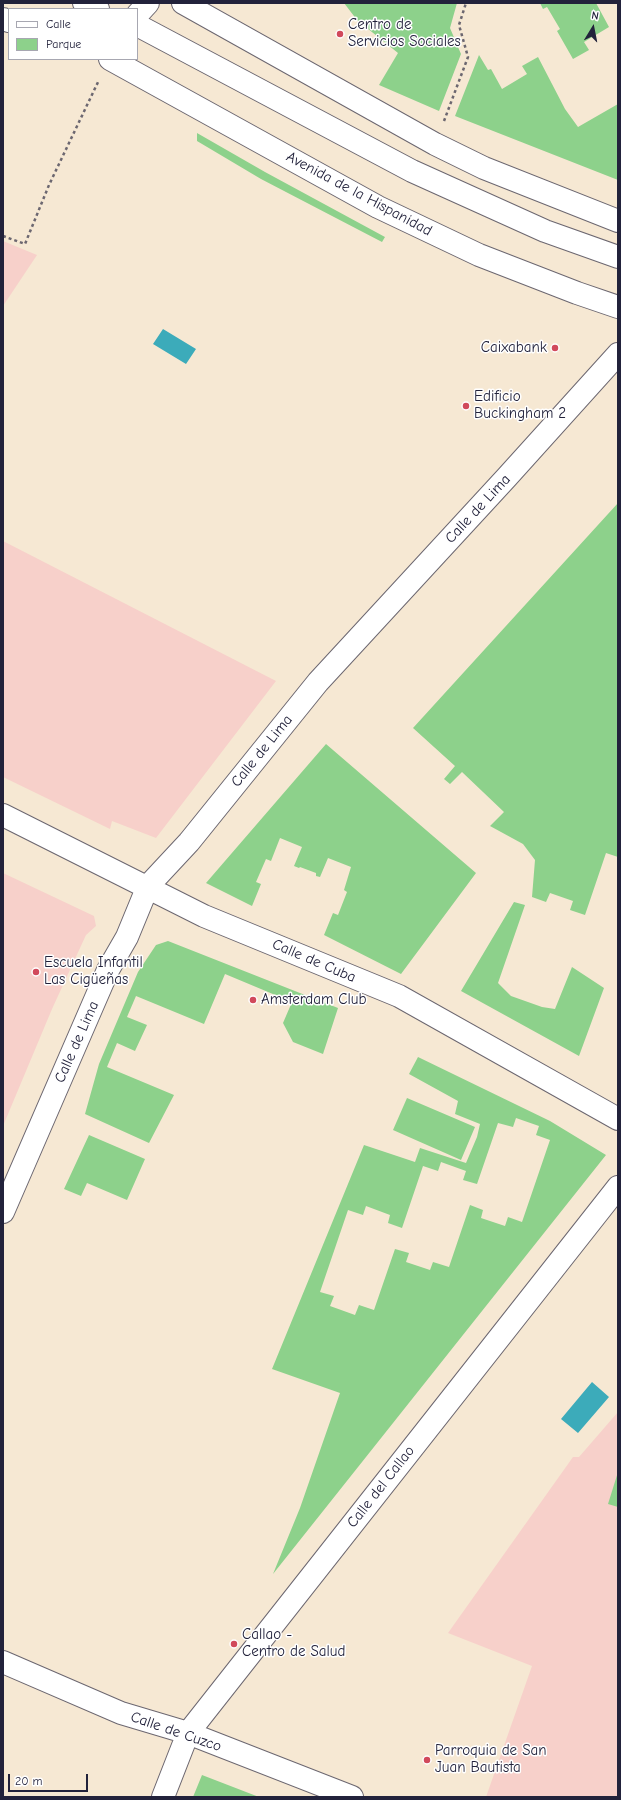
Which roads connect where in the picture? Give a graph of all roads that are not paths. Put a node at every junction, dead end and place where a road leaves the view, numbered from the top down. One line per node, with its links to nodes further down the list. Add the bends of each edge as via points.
1 (84, 3): 4 (street)
2 (148, 3): 5 (street)
3 (183, 3): 8 (street, via 435,144 484,168)
4 (96, 8)
5 (138, 14)
6 (138, 26): 9 (street, via 412,171 545,231)
7 (106, 66): 10 (street, Avenida de la Hispanidad, via 378,207 480,255)
8 (618, 221)
9 (618, 257)
10 (618, 307)
11 (618, 354): 13 (street, Calle de Lima, via 318,682 189,842)
12 (3, 815): 13 (street, Calle de Cuba)
13 (148, 886): 14 (street, Calle de Cuba, via 204,916 398,996); 16 (street, Calle de Lima, via 127,937 108,970)
14 (618, 1119)
15 (618, 1187): 18 (street, Calle del Callao)
16 (3, 1212)
17 (3, 1662): 18 (street, Calle de Cuzco, via 121,1713)
18 (188, 1733): 19 (street, Calle del Callao); 20 (street, Calle de Cuzco)
19 (163, 1797)
20 (352, 1797)

